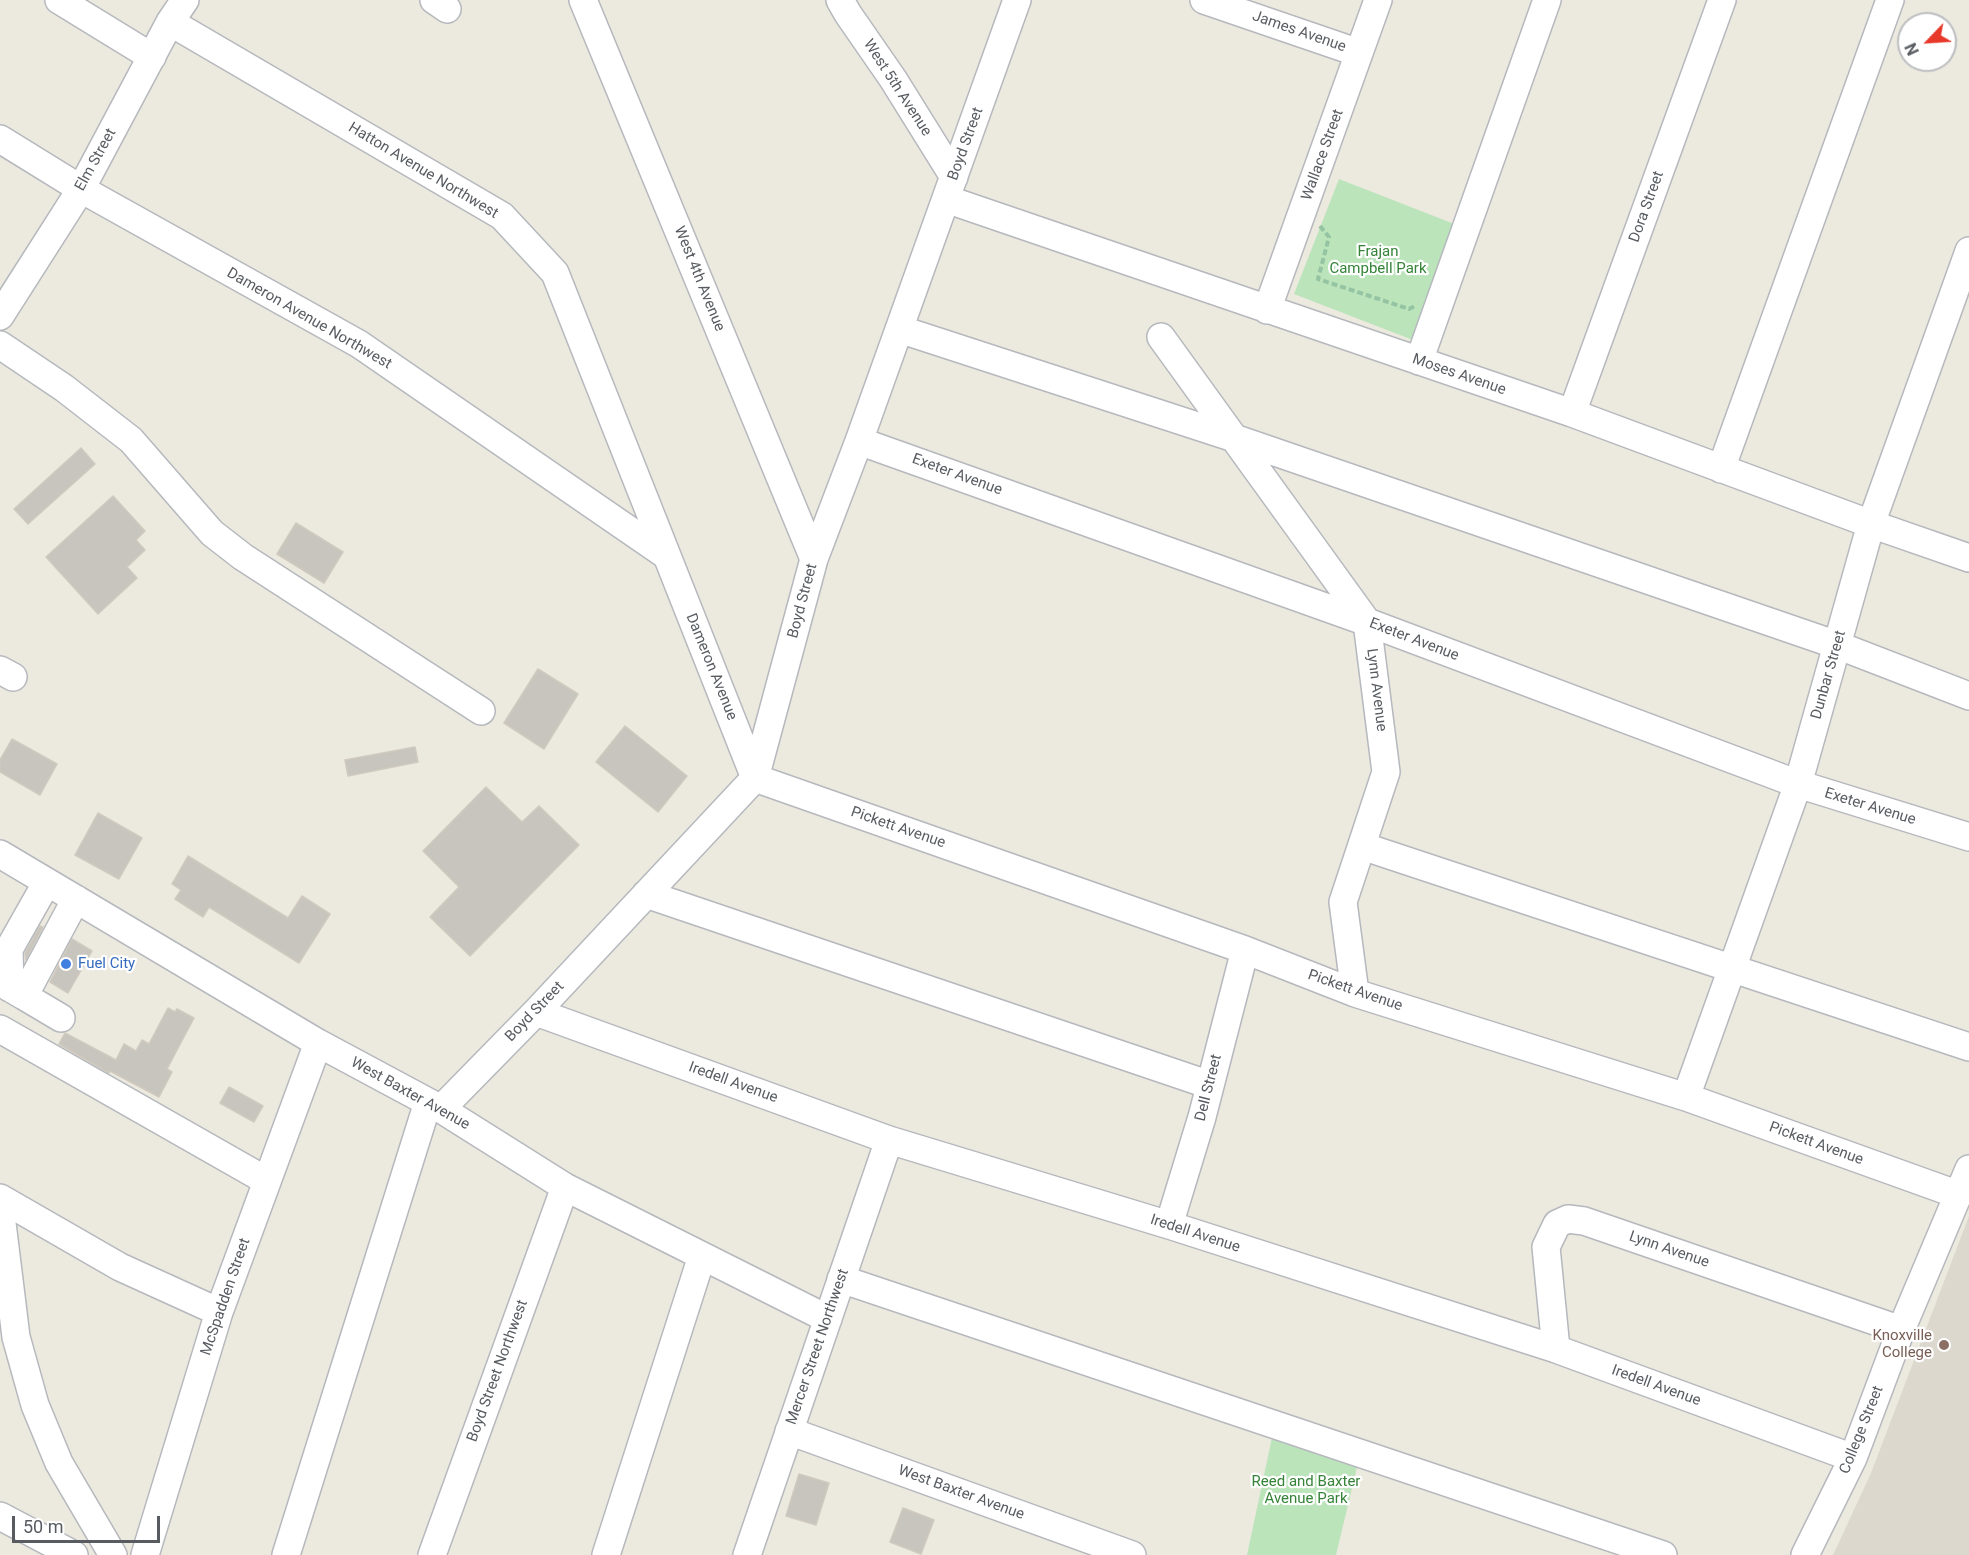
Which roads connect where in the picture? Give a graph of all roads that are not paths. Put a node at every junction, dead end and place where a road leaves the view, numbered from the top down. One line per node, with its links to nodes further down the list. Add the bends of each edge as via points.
1 (59, 0): 13 (street)
2 (185, 0): 11 (street, Elm Street)
3 (583, 0): 31 (street, West 4th Avenue)
4 (1017, 0): 15 (street, Boyd Street)
5 (1204, 0): 12 (street, James Avenue)
6 (1378, 0): 12 (street, Wallace Street)
7 (1547, 0): 23 (street)
8 (1722, 0): 24 (street, Dora Street)
9 (1890, 0): 27 (street)
10 (848, 5): 15 (street, West 5th Avenue, via 893,78)
11 (170, 22): 13 (street, Elm Street); 29 (street, Hatton Avenue Northwest, via 502,216 555,273)
12 (1359, 53): 18 (street, Wallace Street)
13 (152, 57): 16 (street, Elm Street)
14 (0, 139): 16 (street, Dameron Avenue Northwest)
15 (950, 188): 18 (street, Moses Avenue); 20 (street, Boyd Street)
16 (81, 189): 19 (street, Elm Street); 29 (street, Dameron Avenue Northwest, via 359,344)
17 (1969, 251): 28 (street, Dunbar Street)
18 (1267, 310): 23 (street, Moses Avenue)
19 (0, 316)
20 (899, 329): 25 (street); 26 (street, Boyd Street)
21 (1161, 337): 25 (street, Lynn Avenue)
22 (0, 345): 35 (street, via 131,440 219,539)
23 (1419, 361): 24 (street, Moses Avenue)
24 (1572, 413): 27 (street, Moses Avenue)
25 (1234, 438): 32 (street, Lynn Avenue); 33 (street)
26 (859, 441): 31 (street, Boyd Street); 32 (street, Exeter Avenue)
27 (1721, 469): 28 (street, Moses Avenue)
28 (1871, 524): 30 (street, Moses Avenue); 33 (street, Dunbar Street)
29 (666, 556): 36 (street, Dameron Avenue)
30 (1969, 558)
31 (814, 559): 36 (street, Boyd Street)
32 (1367, 622): 37 (street, Exeter Avenue); 39 (street, Lynn Avenue, via 1386,772)
33 (1837, 645): 34 (street); 37 (street, Dunbar Street)
34 (1969, 696)
35 (482, 711)
36 (755, 778): 42 (street, Boyd Street); 46 (street, Pickett Avenue)
37 (1798, 784): 38 (street, Exeter Avenue); 47 (street, Dunbar Street)
38 (1969, 837)
39 (1362, 846): 47 (street); 49 (street, Lynn Avenue, via 1343,902)
40 (0, 854): 41 (street, West Baxter Avenue)
41 (47, 882): 43 (street, West Baxter Avenue); 44 (street)
42 (646, 894): 50 (street, Boyd Street); 55 (street)
43 (76, 899): 45 (street); 53 (street, West Baxter Avenue)
44 (30, 912): 45 (street); 48 (street, via 9,949)
45 (60, 929): 48 (street)
46 (1245, 950): 49 (street, Pickett Avenue); 55 (street, Dell Street)
47 (1732, 969): 54 (street); 56 (street, Dunbar Street)
48 (11, 989): 51 (street)
49 (1356, 993): 56 (street, Pickett Avenue)
50 (536, 1012): 57 (street, Boyd Street); 58 (street, Iredell Avenue)
51 (61, 1018)
52 (0, 1029): 60 (street)
53 (318, 1042): 57 (street, West Baxter Avenue); 60 (street, McSpadden Street)
54 (1969, 1047)
55 (1210, 1085): 65 (street, Dell Street)
56 (1686, 1097): 62 (street, Pickett Avenue)
57 (435, 1105): 61 (street, West Baxter Avenue); 79 (street)
58 (889, 1140): 65 (street, Iredell Avenue); 68 (street, Mercer Street Northwest)
59 (1969, 1169): 62 (street, College Street)
60 (267, 1181): 69 (street, McSpadden Street)
61 (565, 1187): 67 (street, West Baxter Avenue); 80 (street, Boyd Street Northwest)
62 (1959, 1196): 71 (street, College Street)
63 (0, 1198): 69 (street, via 120,1267)
64 (0, 1206): 66 (street)
65 (1168, 1225): 72 (street, Iredell Avenue)
66 (2, 1245): 77 (street, via 16,1337 35,1405 59,1463)
67 (702, 1256): 70 (street, West Baxter Avenue); 81 (street)
68 (841, 1279): 70 (street, Mercer Street Northwest); 84 (street)
69 (219, 1312): 78 (street, McSpadden Street)
70 (828, 1319): 73 (street, Mercer Street Northwest)
71 (1901, 1330): 72 (street, Lynn Avenue, via 1584,1221 1568,1219 1557,1224 1546,1247); 74 (street, College Street)
72 (1556, 1349): 74 (street, Iredell Avenue)
73 (789, 1431): 82 (street, Mercer Street Northwest); 83 (street, West Baxter Avenue)
74 (1852, 1458): 85 (street, College Street)
75 (0, 1516): 76 (street)
76 (74, 1555)
77 (112, 1555)
78 (145, 1555)
79 (286, 1555)
80 (432, 1555)
81 (606, 1555)
82 (747, 1555)
83 (1132, 1555)
84 (1662, 1555)
85 (1805, 1555)

